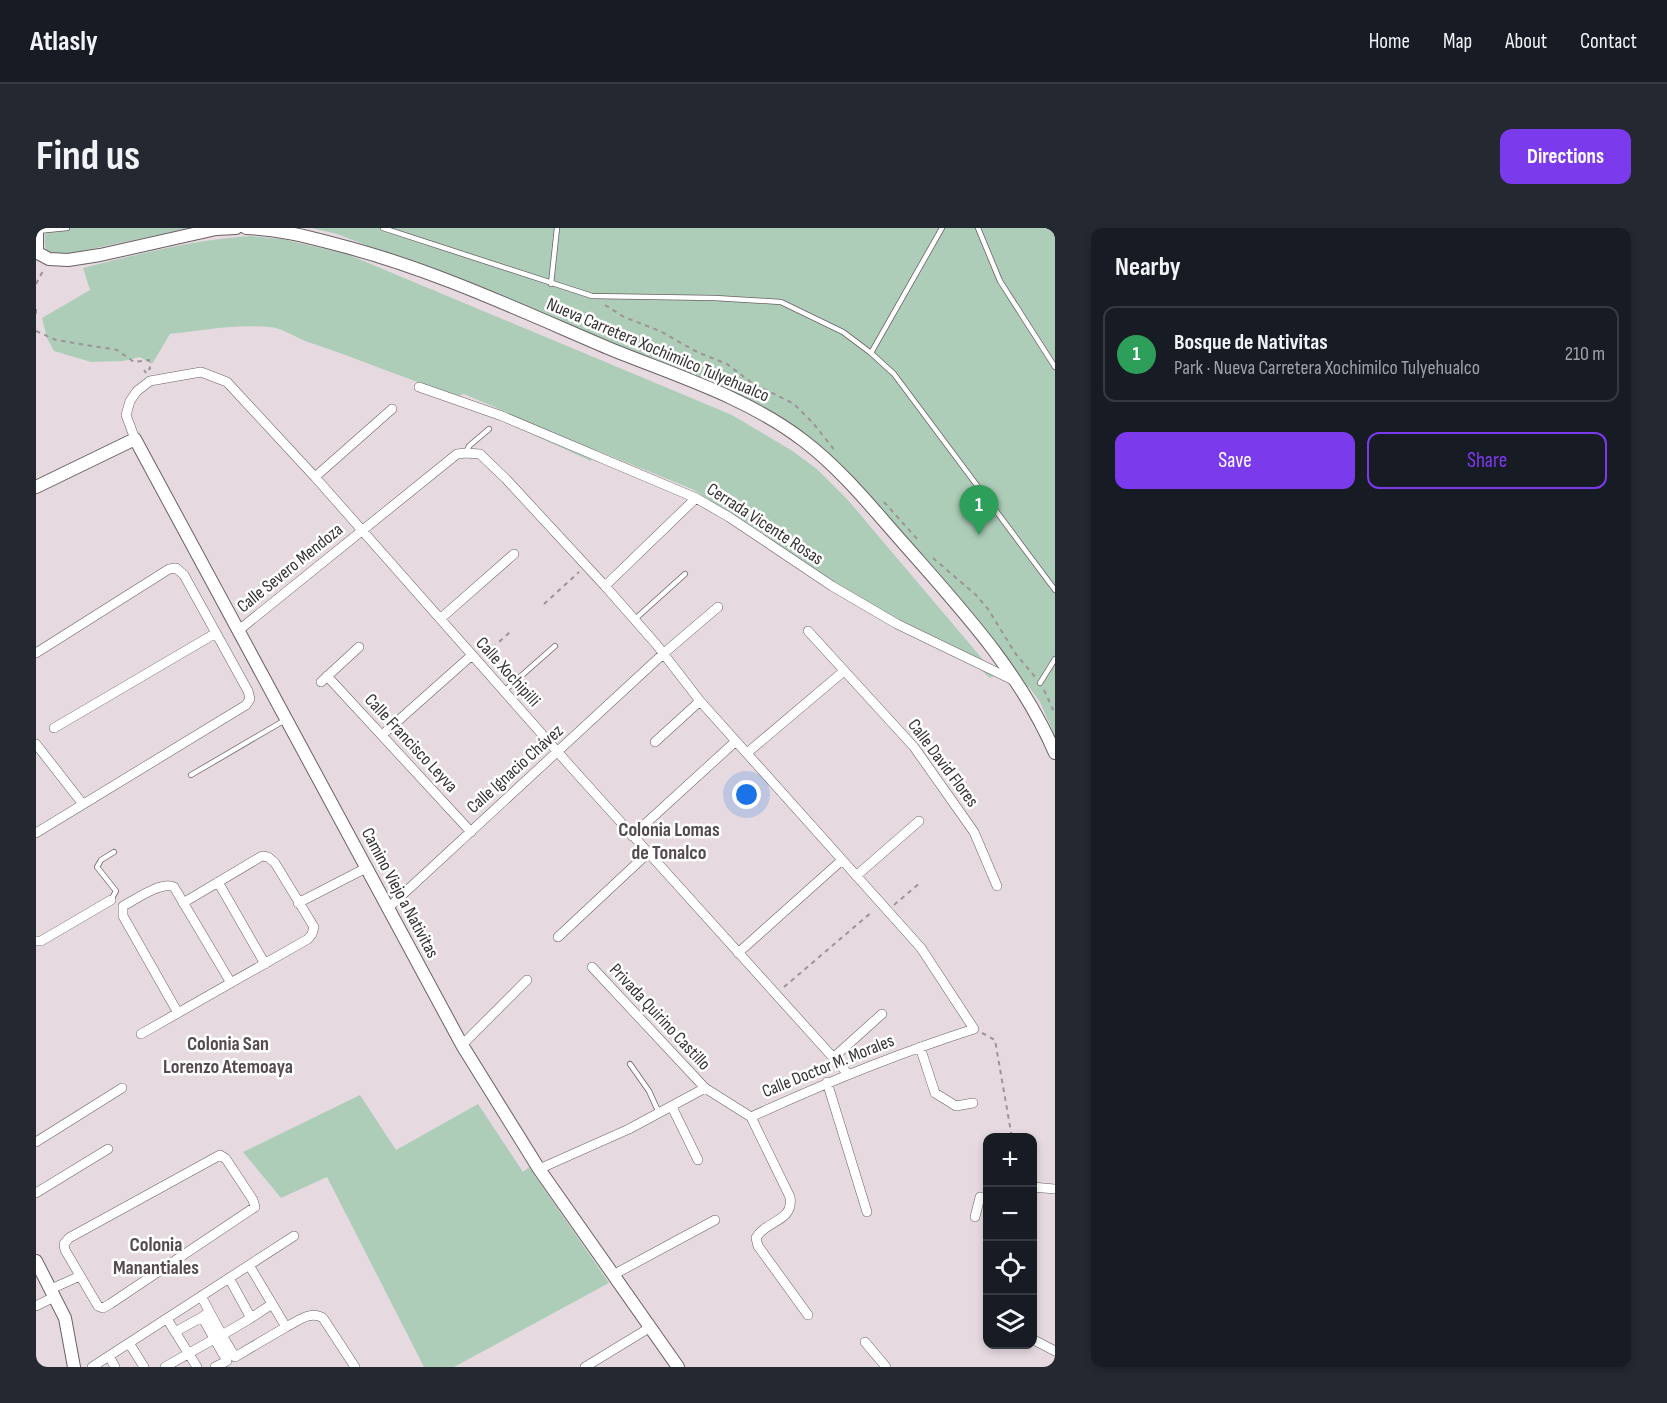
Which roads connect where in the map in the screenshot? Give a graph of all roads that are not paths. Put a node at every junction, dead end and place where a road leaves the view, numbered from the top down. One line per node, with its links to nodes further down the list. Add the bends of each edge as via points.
1 (67, 228): 8 (lane)
2 (236, 228): 9 (street, via 68,260 49,259)
3 (246, 228): 40 (street, Nueva Carretera Xochimilco Tulyehualco, via 301,234 370,252 434,275 770,418 802,439 843,476 976,626)
4 (384, 228): 10 (lane)
5 (557, 228): 10 (lane)
6 (942, 228): 11 (lane)
7 (978, 228): 12 (lane, via 1000,281)
8 (37, 230): 9 (street)
9 (36, 253)
10 (551, 284): 11 (lane, via 592,296 781,302 843,332)
11 (871, 352): 26 (lane, via 894,374)
12 (1055, 368)
13 (150, 381): 17 (street, Camino Viejo a Nativitas, via 136,391 126,415); 19 (street, Calle Xochipilli, via 201,372 227,382)
14 (419, 387): 21 (street, Cerrada Vicente Rosas, via 502,416)
15 (392, 409): 19 (street)
16 (489, 429): 18 (lane)
17 (135, 439): 20 (street); 30 (street, Camino Viejo a Nativitas)
18 (466, 453): 22 (street, Calle Severo Mendoza, via 457,454); 25 (street, via 480,454)
19 (315, 477): 22 (street, Calle Xochipilli)
20 (36, 487)
21 (696, 498): 25 (street); 40 (street, Cerrada Vicente Rosas, via 897,624)
22 (362, 532): 28 (street, Calle Xochipilli); 30 (street, Calle Severo Mendoza)
23 (514, 554): 28 (street)
24 (685, 574): 29 (lane)
25 (605, 586): 29 (street)
26 (1055, 590)
27 (718, 608): 36 (street, Calle Ignacio Chávez)
28 (440, 619): 37 (street, Calle Xochipilli)
29 (634, 620): 36 (street)
30 (239, 630): 44 (street, Camino Viejo a Nativitas)
31 (808, 631): 39 (street, Calle David Flores)
32 (216, 633): 35 (street, via 184,575 176,568); 45 (street); 54 (street, via 248,691 250,699 246,705)
33 (555, 646): 42 (lane)
34 (359, 647): 46 (street, Calle Francisco Leyva, via 324,679)
35 (36, 653)
36 (663, 654): 43 (street); 50 (street, Calle Ignacio Chávez)
37 (475, 658): 42 (street, Calle Xochipilli); 46 (street)
38 (1055, 659): 41 (lane)
39 (844, 671): 51 (street); 65 (street, Calle David Flores, via 908,740 937,778 974,832)
40 (1017, 682): 52 (street, Nueva Carretera Xochimilco Tulyehualco)
41 (1040, 683)
42 (504, 691): 50 (street, Calle Xochipilli)
43 (700, 701): 47 (street); 48 (street)
44 (286, 719): 53 (lane); 62 (street, Camino Viejo a Nativitas)
45 (54, 728)
46 (382, 735): 56 (street, Calle Francisco Leyva)
47 (736, 741): 51 (street); 58 (street)
48 (655, 742)
49 (36, 744): 54 (street)
50 (558, 752): 56 (street, Calle Ignacio Chávez); 58 (street, Calle Xochipilli)
51 (747, 753): 61 (street)
52 (1055, 753)
53 (191, 775)
54 (82, 803): 57 (street)
55 (919, 821): 63 (street)
56 (471, 832): 69 (street, Calle Ignacio Chávez)
57 (36, 833)
58 (632, 836): 60 (street, Calle Xochipilli)
59 (114, 852): 66 (lane, via 101,860 98,867 116,891)
60 (648, 853): 70 (street); 72 (street, Calle Xochipilli)
61 (842, 860): 63 (street); 72 (street)
62 (366, 867): 68 (street); 69 (street, Camino Viejo a Nativitas)
63 (856, 876): 81 (street, Calle Doctor M. Morales, via 921,948 974,1029)
64 (218, 882): 67 (street); 68 (street, via 268,856); 73 (street)
65 (997, 886)
66 (111, 900): 71 (street)
67 (183, 903): 76 (street); 77 (street, via 170,885 123,906 123,916)
68 (298, 903): 73 (street, via 314,927 312,934)
69 (388, 908): 80 (street, Camino Viejo a Nativitas)
70 (558, 937)
71 (36, 942)
72 (738, 953): 82 (street, Calle Xochipilli)
73 (265, 964): 76 (street)
74 (592, 967): 87 (street, Privada Quirino Castillo)
75 (527, 981): 80 (street)
76 (231, 983): 77 (street)
77 (178, 1013): 79 (street)
78 (882, 1014): 82 (street)
79 (141, 1034)
80 (462, 1045): 95 (street, Camino Viejo a Nativitas)
81 (920, 1047): 84 (street, Calle Doctor M. Morales); 88 (street, via 935,1093 956,1106)
82 (833, 1058): 84 (street, Calle Xochipilli)
83 (630, 1064): 90 (lane)
84 (848, 1074): 85 (street, Calle Doctor M. Morales)
85 (827, 1082): 91 (street, Calle Doctor M. Morales); 100 (street)
86 (122, 1088): 92 (street)
87 (705, 1088): 89 (street); 91 (street, Calle Doctor M. Morales)
88 (973, 1103)
89 (672, 1107): 90 (street); 94 (street)
90 (659, 1113): 95 (street)
91 (751, 1117): 114 (street, via 792,1206 787,1215 759,1233 758,1246)
92 (36, 1142)
93 (108, 1149): 98 (street)
94 (698, 1160)
95 (539, 1169): 106 (street, Camino Viejo a Nativitas)
96 (1037, 1187): 97 (street)
97 (1055, 1189)
98 (36, 1193)
99 (983, 1198): 101 (street, via 980,1197)
100 (867, 1212)
101 (975, 1217)
102 (716, 1220): 106 (street)
103 (294, 1236): 105 (street)
104 (36, 1261): 109 (street)
105 (249, 1265): 108 (street); 111 (street)
106 (613, 1275): 118 (street, Camino Viejo a Nativitas)
107 (80, 1276): 107 (street, via 103,1308 250,1211 255,1207 254,1200 220,1155 69,1238 65,1250); 109 (street)
108 (229, 1278): 110 (street); 115 (street)
109 (53, 1293): 112 (street); 127 (street, via 65,1318)
110 (201, 1296): 113 (street); 116 (street)
111 (272, 1304): 115 (street); 117 (street)
112 (36, 1306)
113 (206, 1314): 119 (street); 120 (street)
114 (808, 1315)
115 (251, 1318): 120 (street)
116 (166, 1319): 119 (street); 123 (street)
117 (286, 1327): 120 (street, via 235,1357); 134 (street, via 318,1315)
118 (649, 1328): 135 (street); 136 (street, Camino Viejo a Nativitas)
119 (175, 1332): 125 (street)
120 (218, 1337): 125 (street); 133 (street, via 227,1360)
121 (865, 1342): 137 (street)
122 (1037, 1342): 124 (street)
123 (129, 1343): 126 (street); 130 (street)
124 (1055, 1351)
125 (188, 1354): 131 (street); 132 (street)
126 (109, 1356): 128 (street); 129 (street)
127 (74, 1367)
128 (92, 1367)
129 (115, 1367)
130 (144, 1367)
131 (165, 1367)
132 (197, 1367)
133 (215, 1367)
134 (355, 1367)
135 (585, 1367)
136 (678, 1367)
137 (886, 1367)

